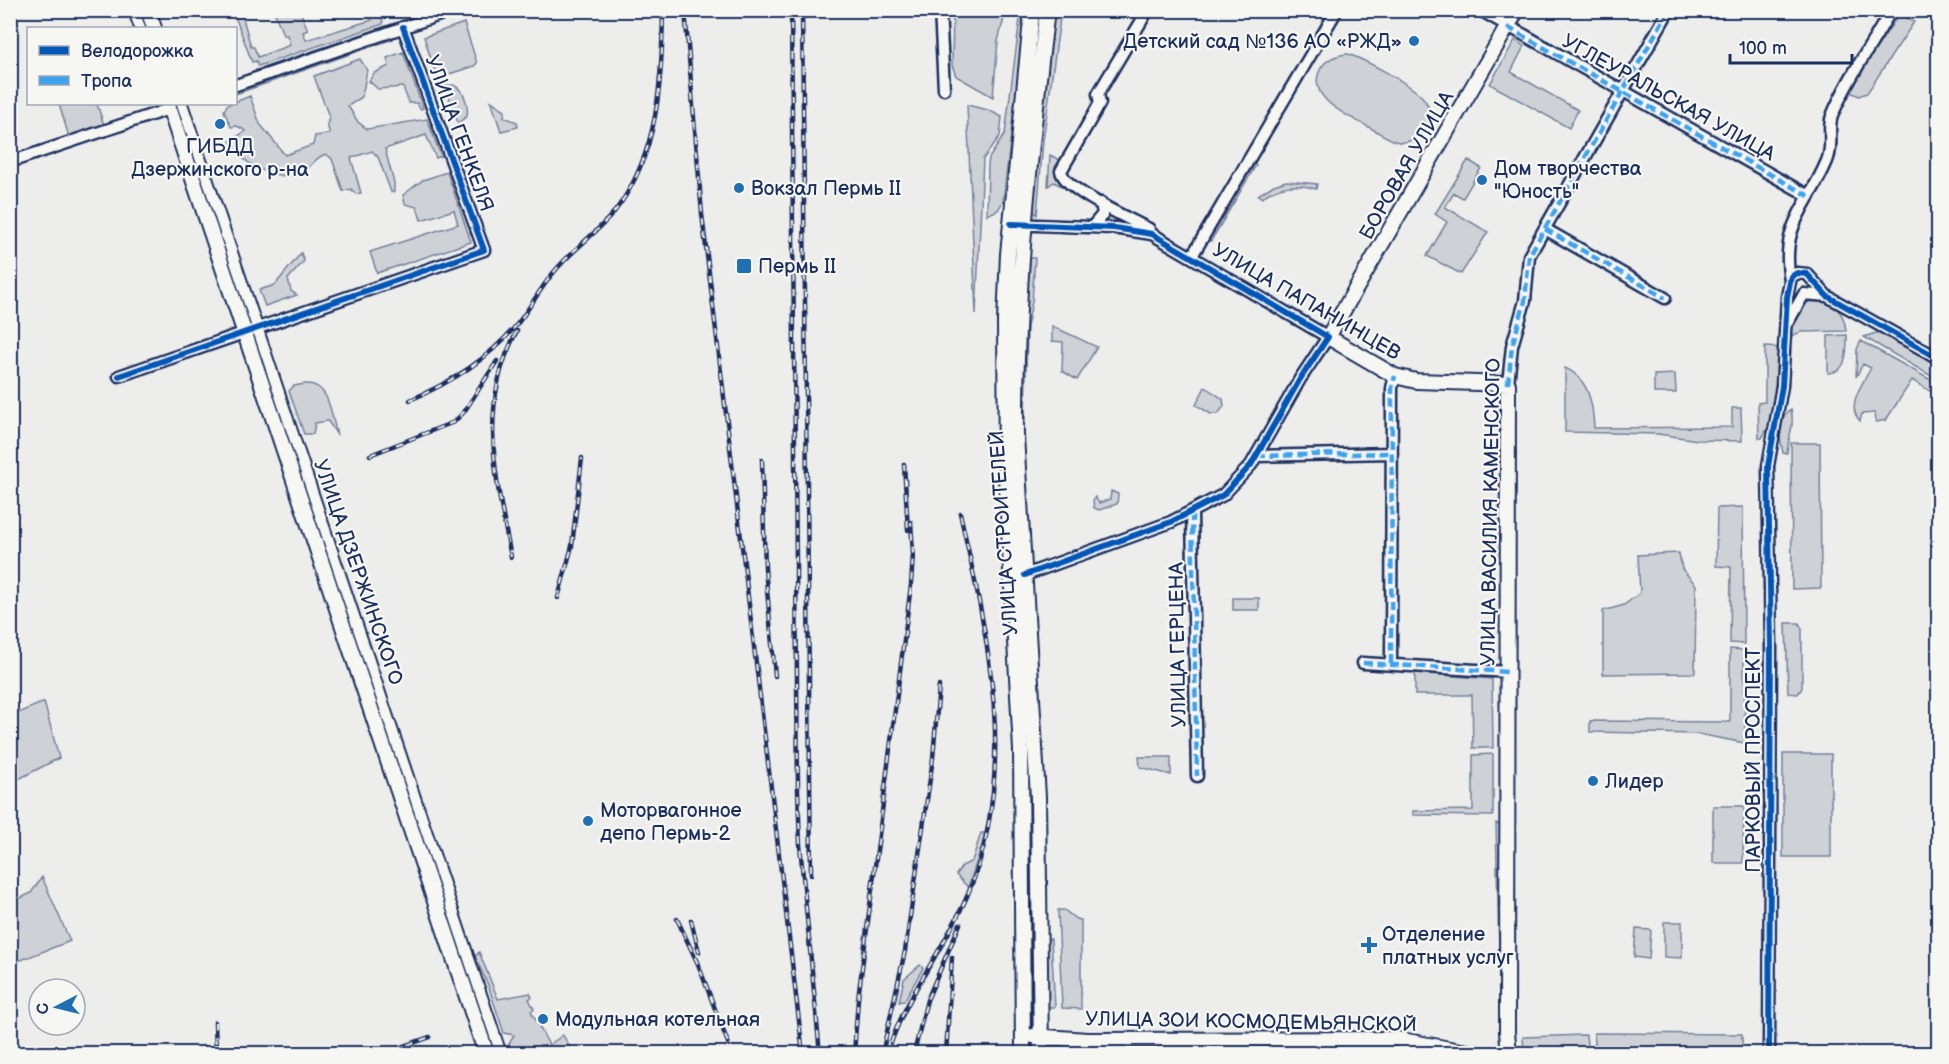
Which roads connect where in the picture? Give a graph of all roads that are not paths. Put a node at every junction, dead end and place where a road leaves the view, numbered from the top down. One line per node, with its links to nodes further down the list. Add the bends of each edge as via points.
1 (136, 10): 13 (main road)
2 (148, 10): 14 (main road)
3 (454, 10): 15 (street)
4 (939, 10): 18 (street)
5 (1032, 10): 25 (main road, УЛИЦА СТРОИТЕЛЕЙ)
6 (1047, 10): 25 (main road, УЛИЦА СТРОИТЕЛЕЙ)
7 (1148, 10): 23 (street, УЛИЦА ПАПАНИНЦЕВ, via 1098,94 1100,102 1066,161 1062,176 1065,182)
8 (1337, 10): 31 (street)
9 (1480, 10): 16 (street, УГЛЕУРАЛЬСКАЯ УЛИЦА)
10 (1517, 10): 16 (main road, БОРОВАЯ УЛИЦА)
11 (1669, 10): 19 (street, УЛИЦА ВАСИЛИЯ КАМЕНСКОГО)
12 (1891, 10): 22 (street, via 1833,114 1832,147)
13 (142, 27)
14 (154, 27)
15 (403, 27): 17 (street); 38 (street, УЛИЦА ГЕНКЕЛЯ, via 484,250)
16 (1507, 27): 19 (street, УГЛЕУРАЛЬСКАЯ УЛИЦА); 39 (main road, БОРОВАЯ УЛИЦА)
17 (237, 85)
18 (944, 89)
19 (1624, 93): 22 (street, УГЛЕУРАЛЬСКАЯ УЛИЦА); 28 (street, УЛИЦА ВАСИЛИЯ КАМЕНСКОГО)
20 (176, 105): 21 (street); 38 (main road, УЛИЦА ДЗЕРЖИНСКОГО)
21 (10, 162)
22 (1809, 196): 30 (street)
23 (1101, 202): 24 (street, УЛИЦА ПАПАНИНЦЕВ); 26 (street, via 1103,214)
24 (1115, 210): 27 (street, via 1109,219); 29 (street, УЛИЦА ПАПАНИНЦЕВ)
25 (1017, 224): 26 (street, УЛИЦА ПАПАНИНЦЕВ); 47 (main road, УЛИЦА СТРОИТЕЛЕЙ, via 1016,436); 52 (main road, УЛИЦА СТРОИТЕЛЕЙ, via 1005,321 1005,439 1020,720)
26 (1092, 227): 27 (street, УЛИЦА ПАПАНИНЦЕВ)
27 (1114, 228): 29 (street, УЛИЦА ПАПАНИНЦЕВ, via 1142,231)
28 (1545, 229): 36 (street); 43 (street, УЛИЦА ВАСИЛИЯ КАМЕНСКОГО, via 1529,256 1525,301 1512,346)
29 (1164, 240): 31 (street, УЛИЦА ПАПАНИНЦЕВ)
30 (1786, 246): 32 (street); 33 (street, ПАРКОВЫЙ ПРОСПЕКТ)
31 (1192, 256): 39 (street, УЛИЦА ПАПАНИНЦЕВ)
32 (1809, 275): 33 (street, via 1797,273); 34 (street, via 1811,286); 35 (street)
33 (1790, 283): 34 (street, via 1796,293); 37 (street, ПАРКОВЫЙ ПРОСПЕКТ)
34 (1804, 294): 35 (street); 37 (street)
35 (1827, 296): 40 (street)
36 (1665, 298)
37 (1787, 325): 61 (street, ПАРКОВЫЙ ПРОСПЕКТ, via 1782,386 1768,466)
38 (251, 331): 41 (street); 55 (main road, УЛИЦА ДЗЕРЖИНСКОГО); 56 (main road, УЛИЦА ДЗЕРЖИНСКОГО)
39 (1328, 337): 42 (main road, УЛИЦА ПАПАНИНЦЕВ); 45 (street)
40 (1938, 358)
41 (119, 376)
42 (1395, 376): 43 (main road, УЛИЦА ПАПАНИНЦЕВ, via 1416,381); 44 (street)
43 (1508, 384): 50 (main road, УЛИЦА ВАСИЛИЯ КАМЕНСКОГО)
44 (1392, 453): 45 (street); 49 (street)
45 (1257, 456): 46 (street, via 1223,495)
46 (1192, 513): 47 (street); 51 (street, УЛИЦА ГЕРЦЕНА)
47 (1025, 575): 53 (main road, УЛИЦА СТРОИТЕЛЕЙ, via 1038,796)
48 (1363, 663): 49 (street)
49 (1391, 664): 50 (street)
50 (1508, 672): 60 (main road, УЛИЦА ВАСИЛИЯ КАМЕНСКОГО)
51 (1197, 776)
52 (1024, 1034): 53 (main road, УЛИЦА ЗОИ КОСМОДЕМЬЯНСКОЙ); 57 (main road, УЛИЦА СТРОИТЕЛЕЙ)
53 (1041, 1037): 54 (main road, УЛИЦА ЗОИ КОСМОДЕМЬЯНСКОЙ); 58 (main road, УЛИЦА СТРОИТЕЛЕЙ)
54 (1087, 1047): 59 (main road, УЛИЦА ЗОИ КОСМОДЕМЬЯНСКОЙ, via 1384,1039)
55 (486, 1053)
56 (499, 1053)
57 (1023, 1053)
58 (1041, 1053)
59 (1477, 1053)
60 (1509, 1053)
61 (1769, 1053)

